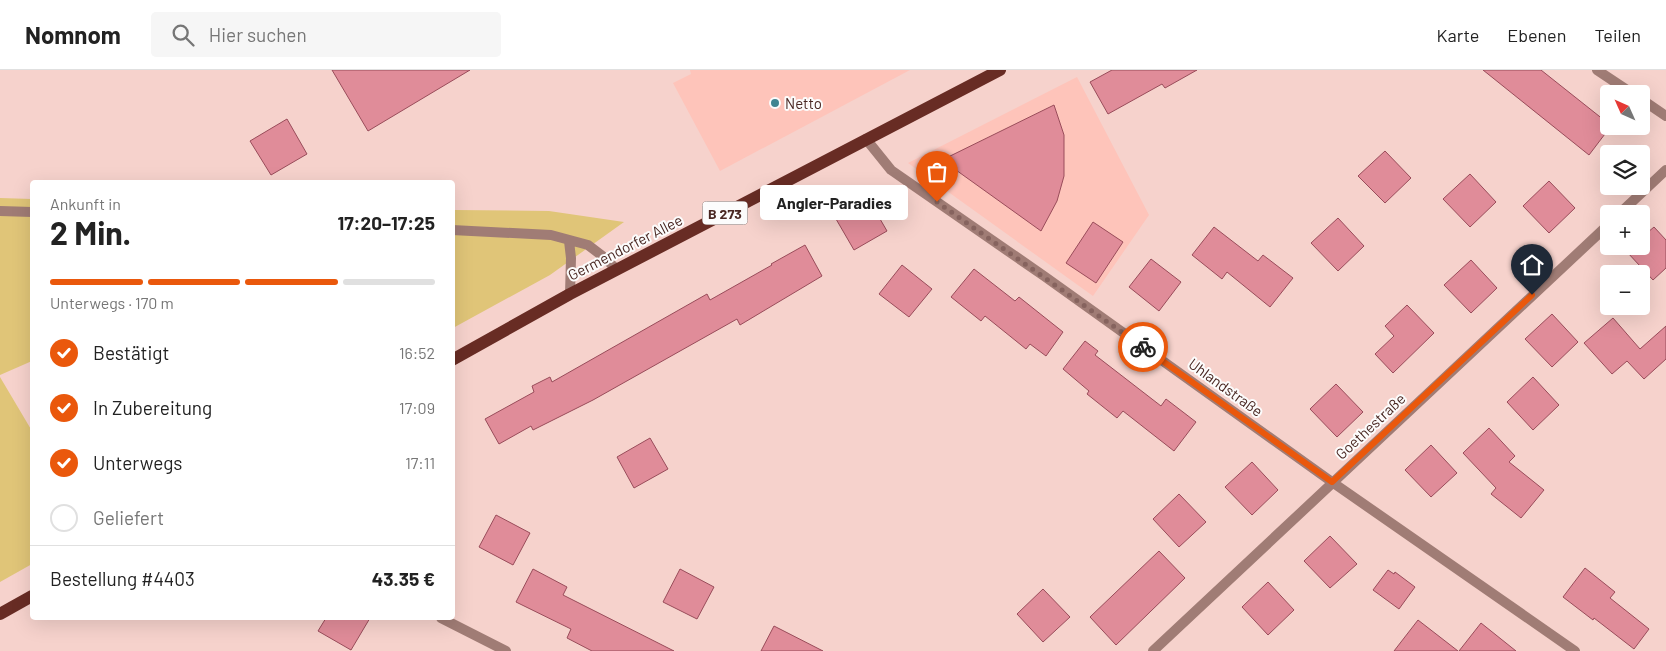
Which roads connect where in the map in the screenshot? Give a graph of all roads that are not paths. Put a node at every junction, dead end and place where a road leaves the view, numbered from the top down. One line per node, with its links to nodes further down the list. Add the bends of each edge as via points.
1 (1000, 70): 6 (main road, Germendorfer Allee / B 273)
2 (1597, 70): 3 (street)
3 (1620, 85)
4 (1650, 105): 5 (street)
5 (1666, 116)
6 (866, 139): 14 (main road, Germendorfer Allee / B 273); 17 (street, Uhlandstraße, via 892,170)
7 (1666, 170): 8 (street)
8 (1629, 205)
9 (0, 211): 10 (street)
10 (30, 212)
11 (455, 230): 13 (street, via 551,235)
12 (1600, 232): 17 (street, Goethestraße)
13 (569, 241): 14 (street, via 588,245); 15 (street)
14 (617, 270): 15 (main road, Germendorfer Allee / B 273)
15 (570, 294): 16 (main road, Germendorfer Allee / B 273)
16 (455, 358)
17 (1332, 482): 22 (street, Goethestraße); 23 (street, Uhlandstraße)
18 (30, 597): 19 (main road)
19 (0, 614)
20 (445, 620): 21 (street)
21 (506, 651)
22 (1153, 651)
23 (1576, 651)

